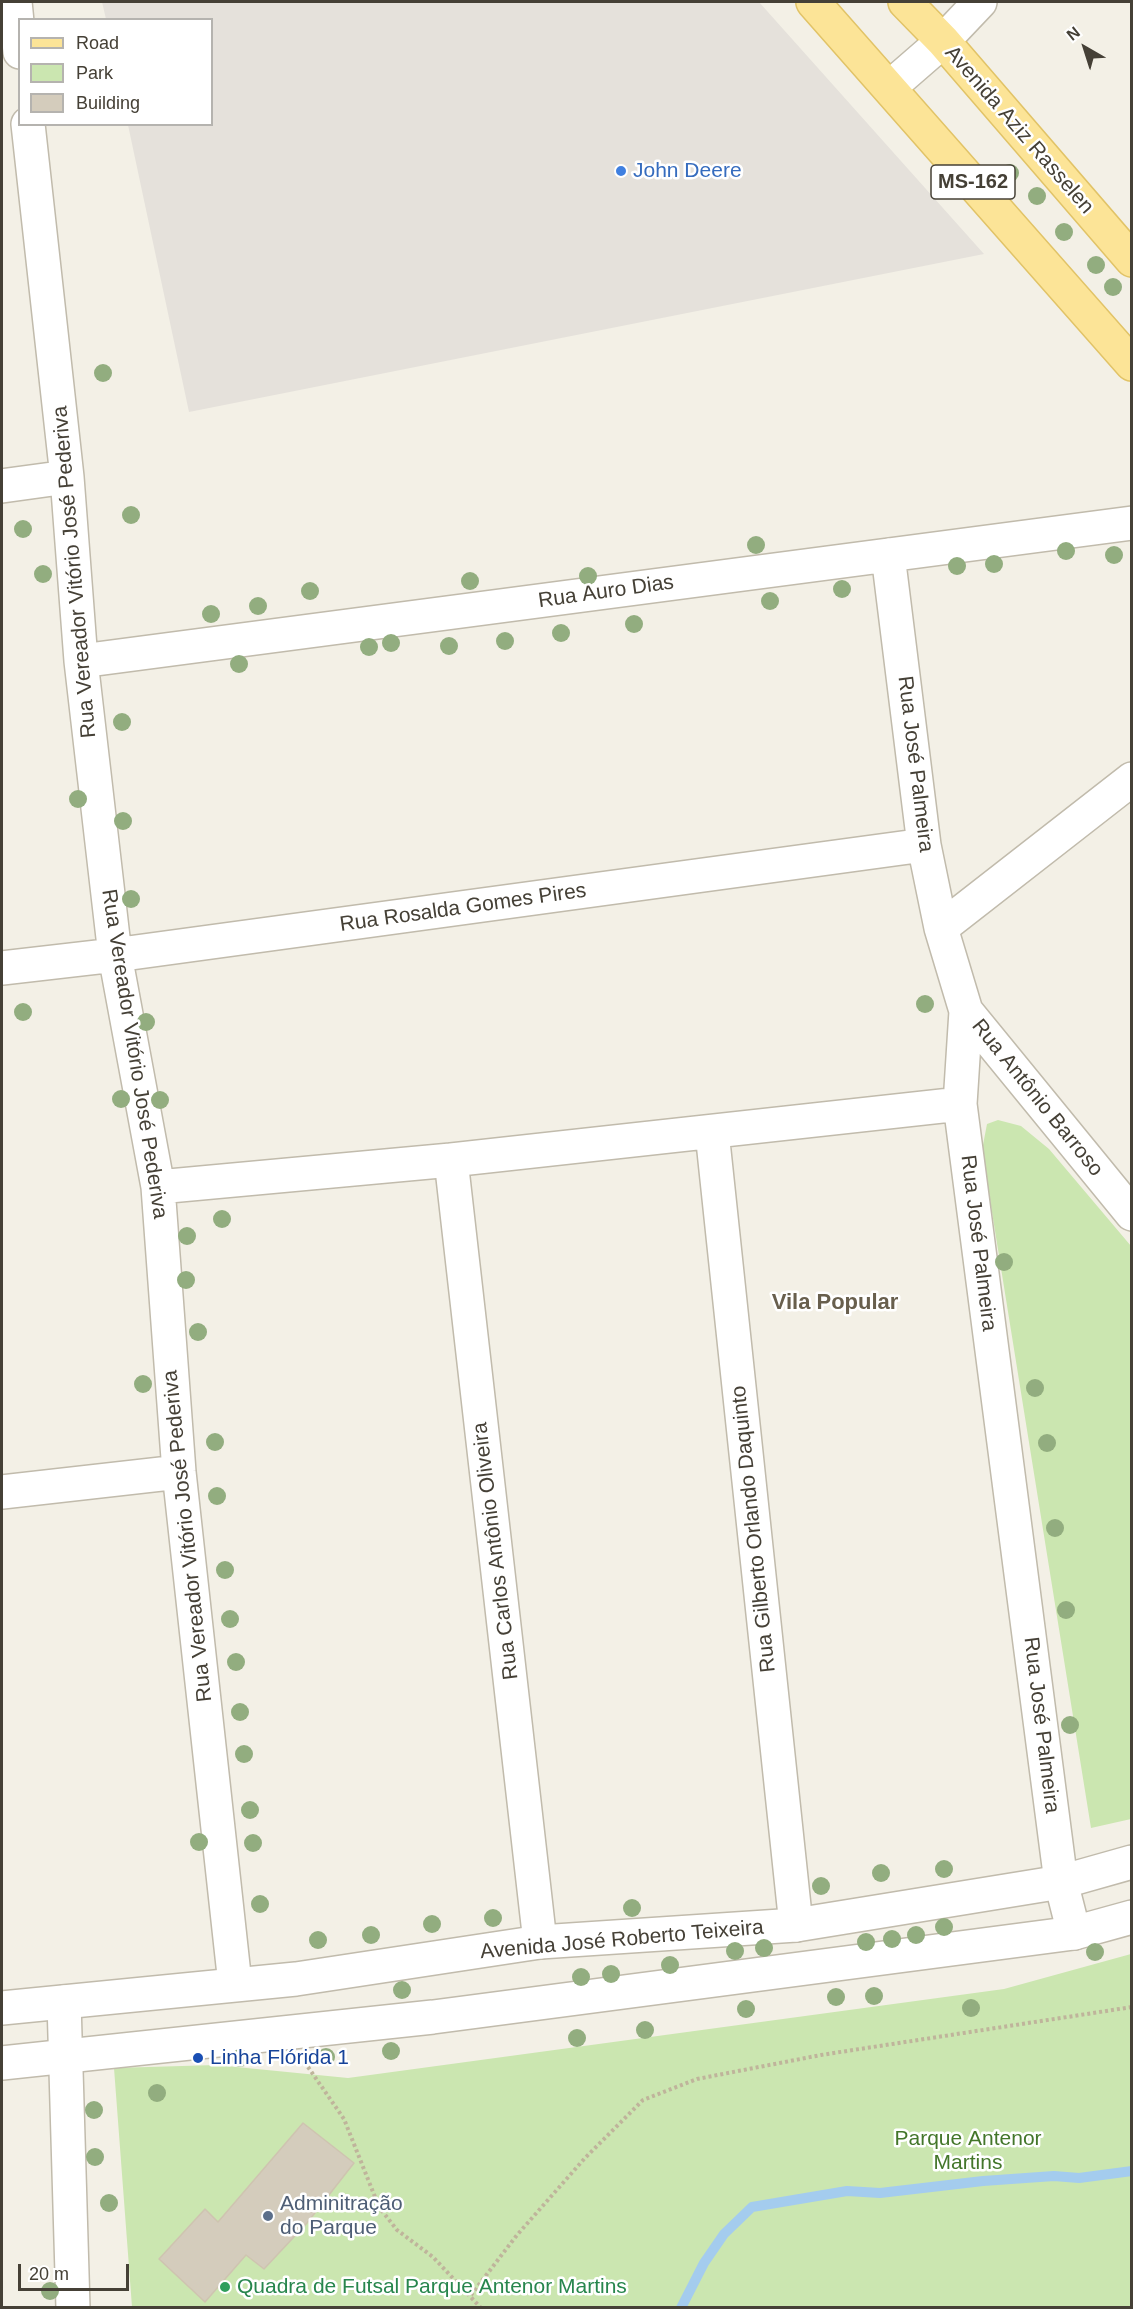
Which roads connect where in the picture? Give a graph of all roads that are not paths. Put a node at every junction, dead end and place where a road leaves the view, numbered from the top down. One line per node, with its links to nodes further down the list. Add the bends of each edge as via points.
1 (813, 2): 7 (main road, MS-162)
2 (905, 2): 5 (main road, Avenida Aziz Rasselen / MS-162)
3 (980, 2): 5 (street)
4 (11, 12): 6 (street)
5 (943, 41): 7 (street); 9 (main road, Avenida Aziz Rasselen / MS-162)
6 (18, 43)
7 (890, 87): 10 (main road, MS-162)
8 (28, 126): 11 (street, Rua Vereador Vitório José Pederiva)
9 (1131, 260)
10 (1131, 364)
11 (68, 477): 12 (street); 15 (street, Rua Vereador Vitório José Pederiva)
12 (2, 486)
13 (1131, 523): 14 (street, Rua Auro Dias)
14 (888, 555): 15 (street, Rua Auro Dias); 17 (street, Rua José Palmeira)
15 (81, 661): 19 (street, Rua Vereador Vitório José Pederiva)
16 (1131, 779): 18 (street)
17 (924, 844): 18 (street, Rua José Palmeira); 19 (street, Rua Rosalda Gomes Pires)
18 (941, 928): 21 (street, Rua José Palmeira)
19 (115, 956): 20 (street, Rua Rosalda Gomes Pires); 25 (street, Rua Vereador Vitório José Pederiva)
20 (2, 968)
21 (966, 1011): 22 (street, Rua José Palmeira); 26 (street, Rua Antônio Barroso)
22 (960, 1104): 23 (street); 30 (street, Rua José Palmeira)
23 (712, 1132): 24 (street); 32 (street, Rua Gilberto Orlando Daquinto)
24 (451, 1160): 25 (street); 34 (street, Rua Carlos Antônio Oliveira)
25 (158, 1187): 27 (street, Rua Vereador Vitório José Pederiva)
26 (1131, 1214)
27 (179, 1472): 28 (street); 35 (street, Rua Vereador Vitório José Pederiva)
28 (2, 1492)
29 (1131, 1862): 30 (street, Avenida José Roberto Teixeira)
30 (1061, 1882): 32 (street, Avenida José Roberto Teixeira); 33 (street, Rua José Palmeira)
31 (1131, 1917): 33 (street)
32 (796, 1925): 34 (street, Avenida José Roberto Teixeira)
33 (1074, 1934): 38 (street, via 433,2017)
34 (540, 1942): 35 (street, Avenida José Roberto Teixeira, via 296,1979)
35 (236, 1984): 36 (street, Avenida José Roberto Teixeira); 38 (street, Rua Vereador Vitório José Pederiva)
36 (64, 2002): 37 (street, Avenida José Roberto Teixeira); 39 (street)
37 (2, 2008)
38 (240, 2036): 39 (street)
39 (65, 2056): 40 (street); 41 (street)
40 (2, 2063)
41 (73, 2307)

